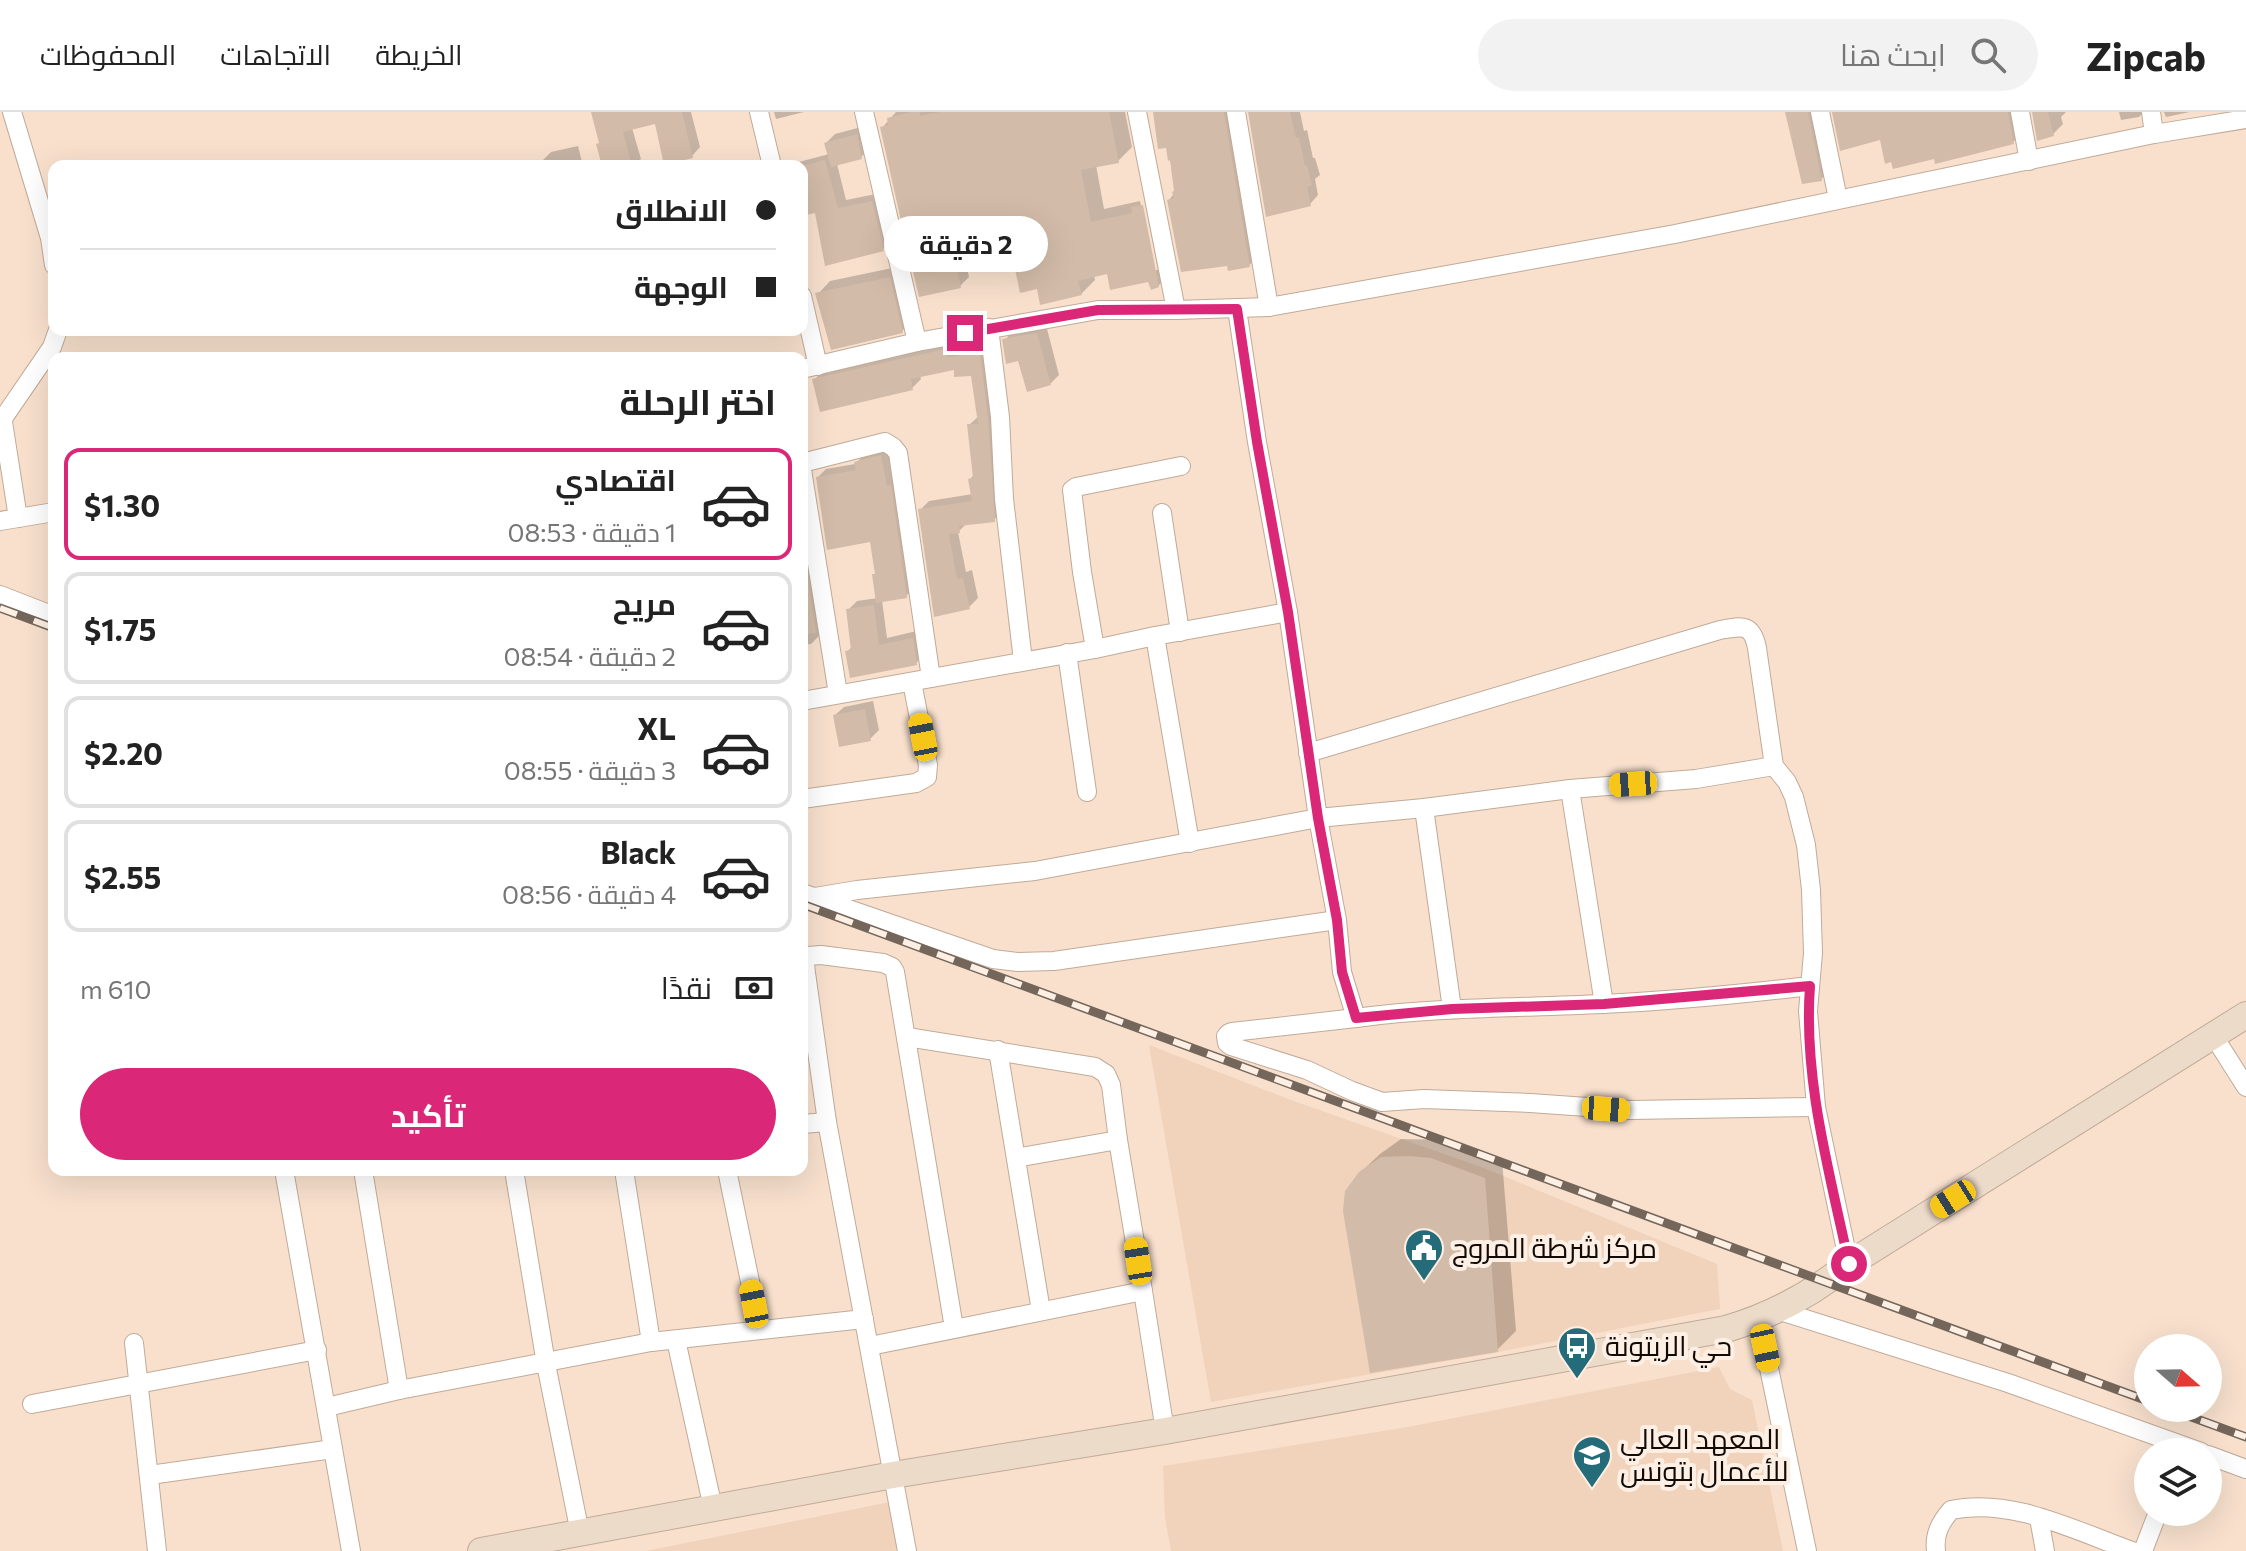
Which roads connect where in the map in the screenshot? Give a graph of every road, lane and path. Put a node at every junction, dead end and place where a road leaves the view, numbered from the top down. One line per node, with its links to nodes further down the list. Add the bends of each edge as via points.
1 (12, 112): 14 (street)
2 (759, 112): 11 (street)
3 (864, 112): 20 (street)
4 (1137, 112): 17 (street)
5 (1236, 112): 15 (street)
6 (1820, 112): 13 (street)
7 (2020, 112): 12 (street)
8 (2151, 112): 10 (street)
9 (2246, 119): 10 (street)
10 (2154, 134): 12 (street)
11 (771, 160)
12 (2029, 161): 13 (street)
13 (1838, 199): 15 (street)
14 (48, 231)
15 (1269, 307): 16 (street)
16 (1237, 309): 17 (street); 30 (street)
17 (1176, 310): 18 (street, via 1098,310)
18 (989, 328): 20 (street); 36 (street)
19 (807, 336): 22 (street)
20 (917, 342): 22 (street)
21 (48, 353): 28 (street, via 4,417)
22 (810, 367)
23 (808, 461): 37 (street, via 885,442 898,453)
24 (1181, 466): 34 (street, via 1072,490)
25 (808, 507): 38 (street)
26 (48, 513): 28 (street)
27 (1162, 513): 32 (street)
28 (9, 520)
29 (0, 595): 31 (street)
30 (1288, 612): 32 (street); 40 (street)
31 (48, 614)
32 (1180, 632): 33 (street)
33 (1155, 636): 34 (street); 47 (street)
34 (1095, 649): 35 (street)
35 (1067, 653): 36 (street); 43 (street)
36 (1023, 661): 37 (street)
37 (922, 680): 38 (street); 44 (street, via 927,777)
38 (838, 694): 39 (street)
39 (808, 700)
40 (1308, 753): 41 (street, via 1738,627 1755,635); 46 (street)
41 (1774, 766): 42 (street, via 1696,779); 51 (street, via 1794,797 1806,845 1813,926)
42 (1570, 789): 45 (street); 53 (street)
43 (1087, 792)
44 (808, 798)
45 (1424, 808): 46 (street); 54 (street)
46 (1318, 818): 47 (street); 49 (street)
47 (1190, 843): 48 (street, via 1035,871)
48 (808, 895): 49 (street, via 963,950 1018,962)
49 (1337, 920): 56 (street, via 1342,972)
50 (808, 956): 58 (street, via 892,967)
51 (1810, 986): 53 (street); 61 (street)
52 (808, 987): 62 (street)
53 (1604, 1004): 54 (street)
54 (1452, 1009): 56 (street)
55 (2246, 1015): 57 (street)
56 (1356, 1018): 61 (street, via 1232,1032 1226,1039 1231,1046 1382,1102 1424,1099 1630,1110)
57 (2213, 1035): 60 (street); 71 (street)
58 (907, 1037): 59 (street); 76 (street)
59 (998, 1050): 64 (street, via 1095,1067 1106,1074); 65 (street)
60 (2246, 1087)
61 (1816, 1107): 71 (street)
62 (827, 1122): 63 (street); 75 (street)
63 (808, 1124)
64 (1118, 1140): 65 (street); 72 (street)
65 (1016, 1158): 73 (street)
66 (285, 1176): 82 (street)
67 (364, 1176): 85 (street)
68 (515, 1176): 83 (street)
69 (625, 1176): 79 (street)
70 (728, 1176): 77 (street)
71 (1849, 1264): 74 (street)
72 (1143, 1291): 73 (street); 88 (street)
73 (1041, 1311): 76 (street)
74 (1768, 1315): 88 (street, via 1726,1329); 89 (street, via 2008,1383); 103 (street)
75 (864, 1319): 77 (street); 81 (street)
76 (954, 1328): 81 (street)
77 (760, 1330): 78 (street)
78 (676, 1340): 79 (street); 95 (street)
79 (651, 1342): 83 (street)
80 (134, 1343): 84 (street)
81 (870, 1346): 94 (street)
82 (317, 1350): 84 (street); 87 (street)
83 (546, 1364): 85 (street); 98 (street)
84 (138, 1385): 86 (street); 93 (street)
85 (399, 1390): 87 (street)
86 (32, 1404)
87 (327, 1407): 90 (street)
88 (1165, 1431): 94 (street)
89 (2156, 1438)
90 (333, 1449): 93 (street); 100 (street)
91 (2222, 1460): 92 (street)
92 (2246, 1469)
93 (150, 1475): 99 (street)
94 (893, 1475): 95 (street); 102 (street)
95 (713, 1508): 98 (street)
96 (2039, 1518): 104 (street, via 1985,1506 1951,1510 1939,1525); 105 (street); 106 (street)
97 (2153, 1526): 107 (street)
98 (580, 1533): 101 (street)
99 (157, 1551)
100 (351, 1551)
101 (481, 1551)
102 (907, 1551)
103 (1807, 1551)
104 (1936, 1551)
105 (2045, 1551)
106 (2132, 1551)
107 (2143, 1551)

